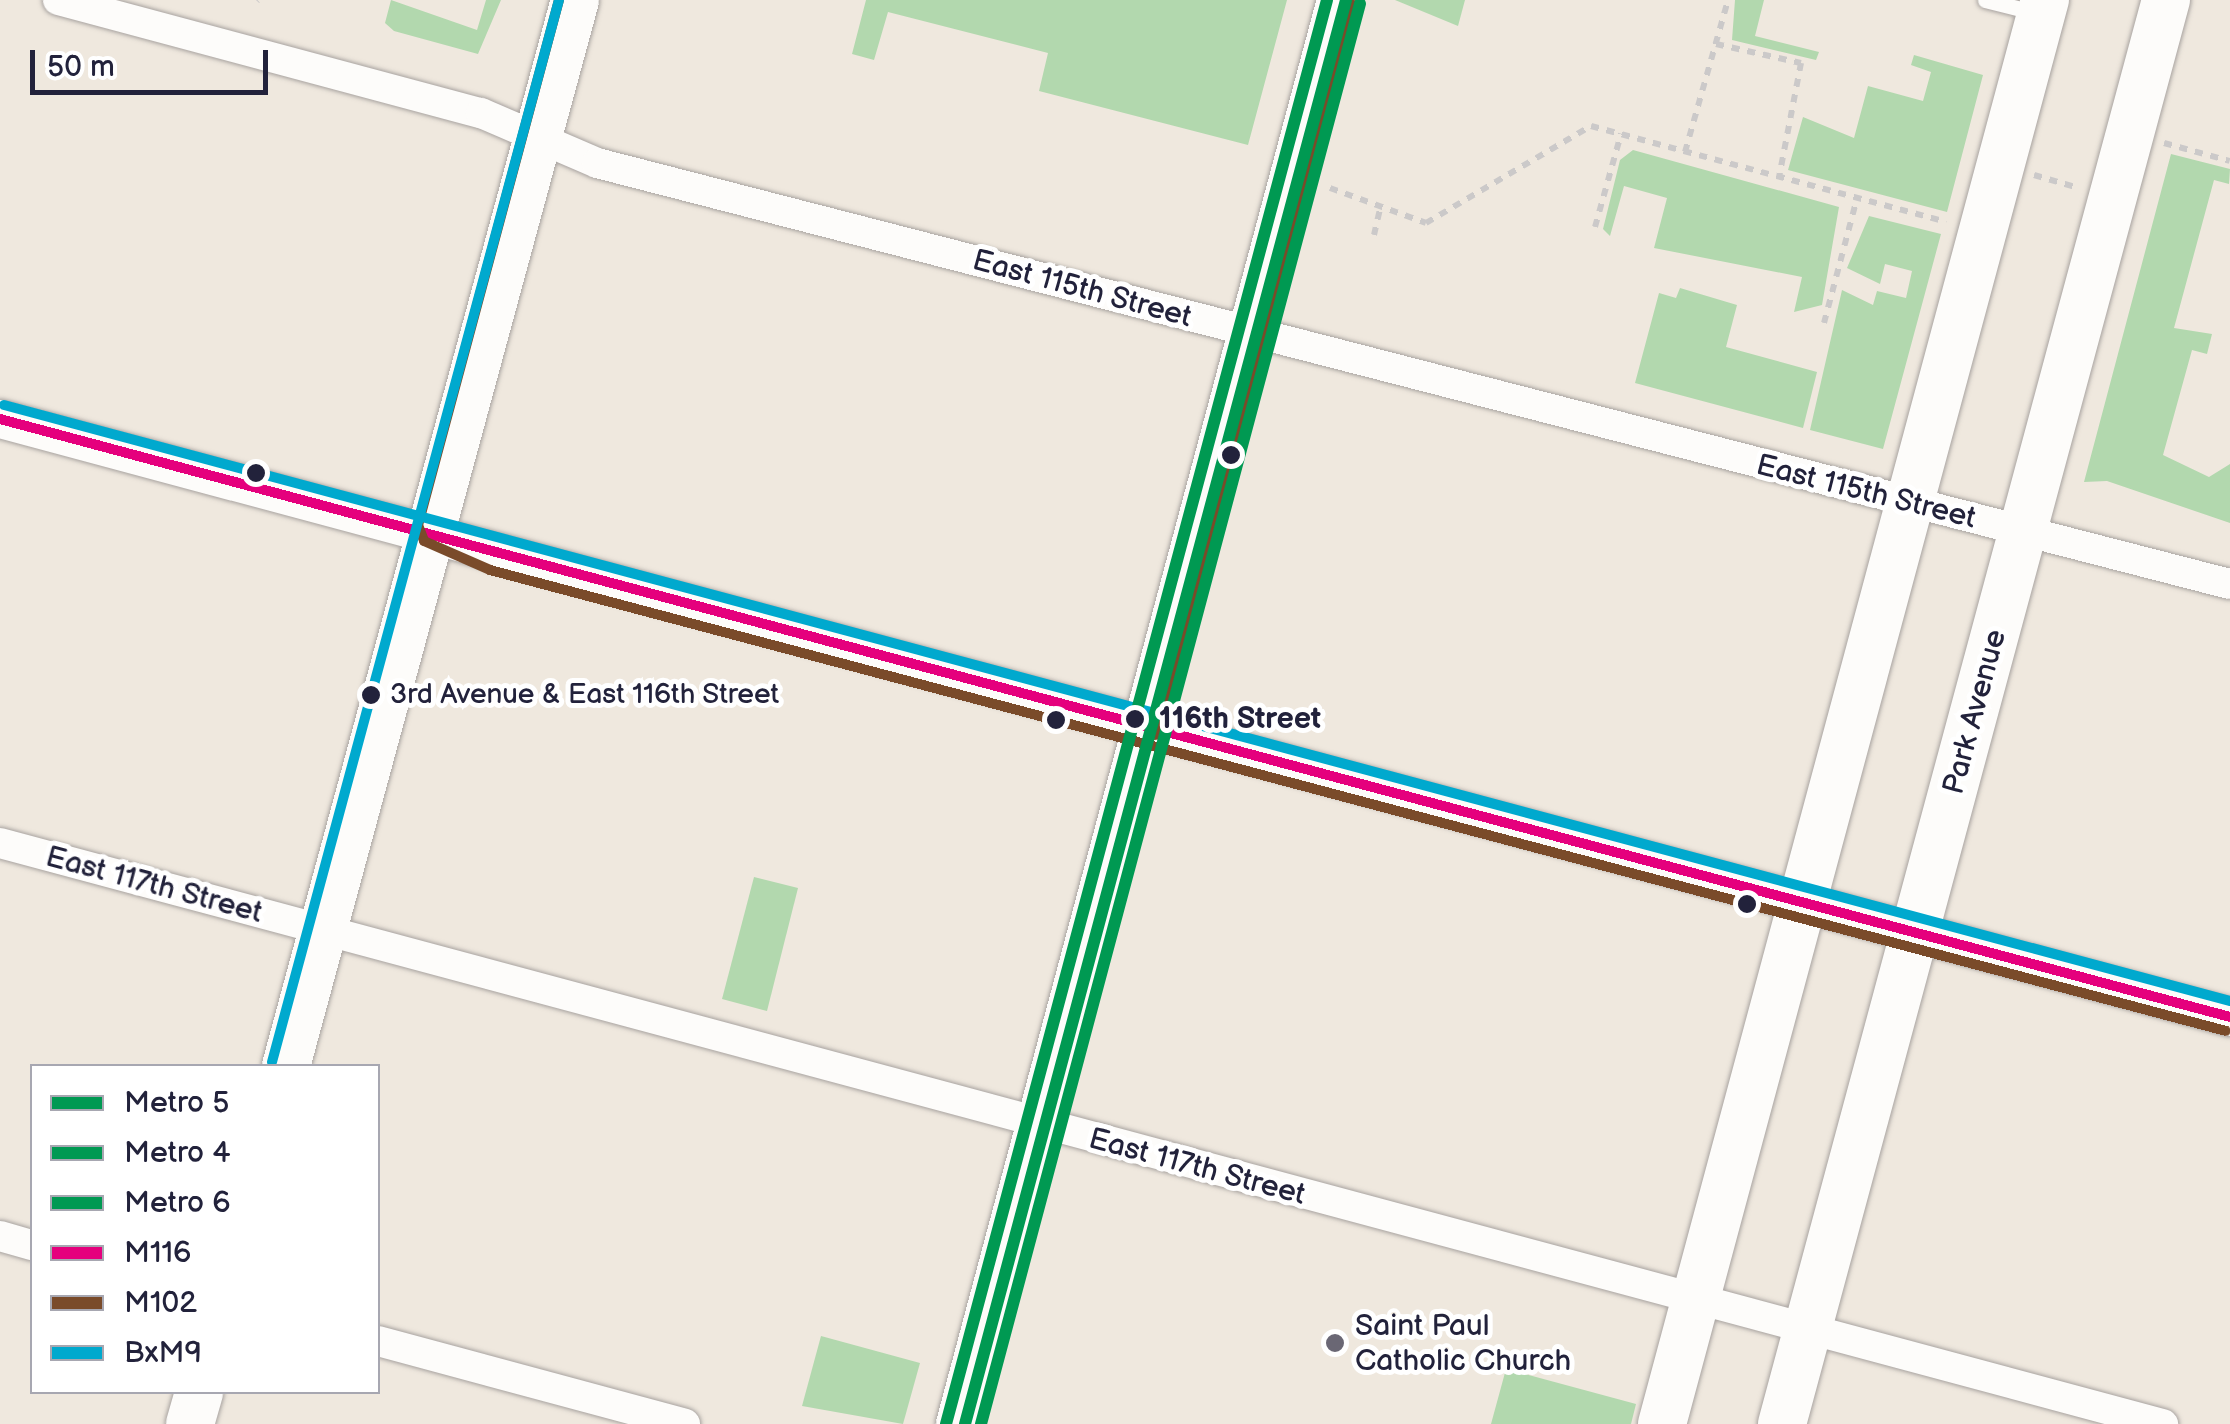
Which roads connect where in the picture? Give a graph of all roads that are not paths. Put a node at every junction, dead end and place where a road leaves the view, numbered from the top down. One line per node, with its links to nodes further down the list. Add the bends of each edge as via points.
1 (58, 0): 7 (street, East 115th Street, via 481,113)
2 (575, 0): 7 (main road)
3 (1338, 0): 8 (main road)
4 (1985, 0): 6 (lane)
5 (2166, 0): 12 (main road, Park Avenue)
6 (2043, 7): 10 (main road)
7 (538, 137): 8 (street, East 115th Street, via 597,162); 11 (main road)
8 (1250, 331): 10 (street, East 115th Street); 14 (main road)
9 (0, 419): 11 (street)
10 (1907, 504): 12 (street, East 115th Street); 16 (main road)
11 (432, 529): 14 (street, via 491,555); 17 (main road)
12 (2026, 530): 13 (street, East 115th Street); 18 (main road, Park Avenue)
13 (2230, 584)
14 (1142, 730): 16 (street); 21 (main road)
15 (0, 843): 17 (street, East 117th Street)
16 (1798, 906): 18 (street); 24 (main road)
17 (323, 930): 20 (main road); 21 (street, East 117th Street)
18 (1915, 934): 19 (street); 25 (main road, Park Avenue)
19 (2230, 1017)
20 (287, 1064)
21 (1038, 1125): 24 (street, East 117th Street); 30 (main road)
22 (0, 1236): 23 (street)
23 (30, 1244)
24 (1696, 1299): 25 (street, East 117th Street); 31 (main road)
25 (1808, 1329): 32 (main road, Park Avenue); 33 (street, East 117th Street)
26 (380, 1342): 29 (street)
27 (198, 1394): 28 (main road)
28 (190, 1424)
29 (686, 1424)
30 (957, 1424)
31 (1662, 1424)
32 (1782, 1424)
33 (2163, 1424)

